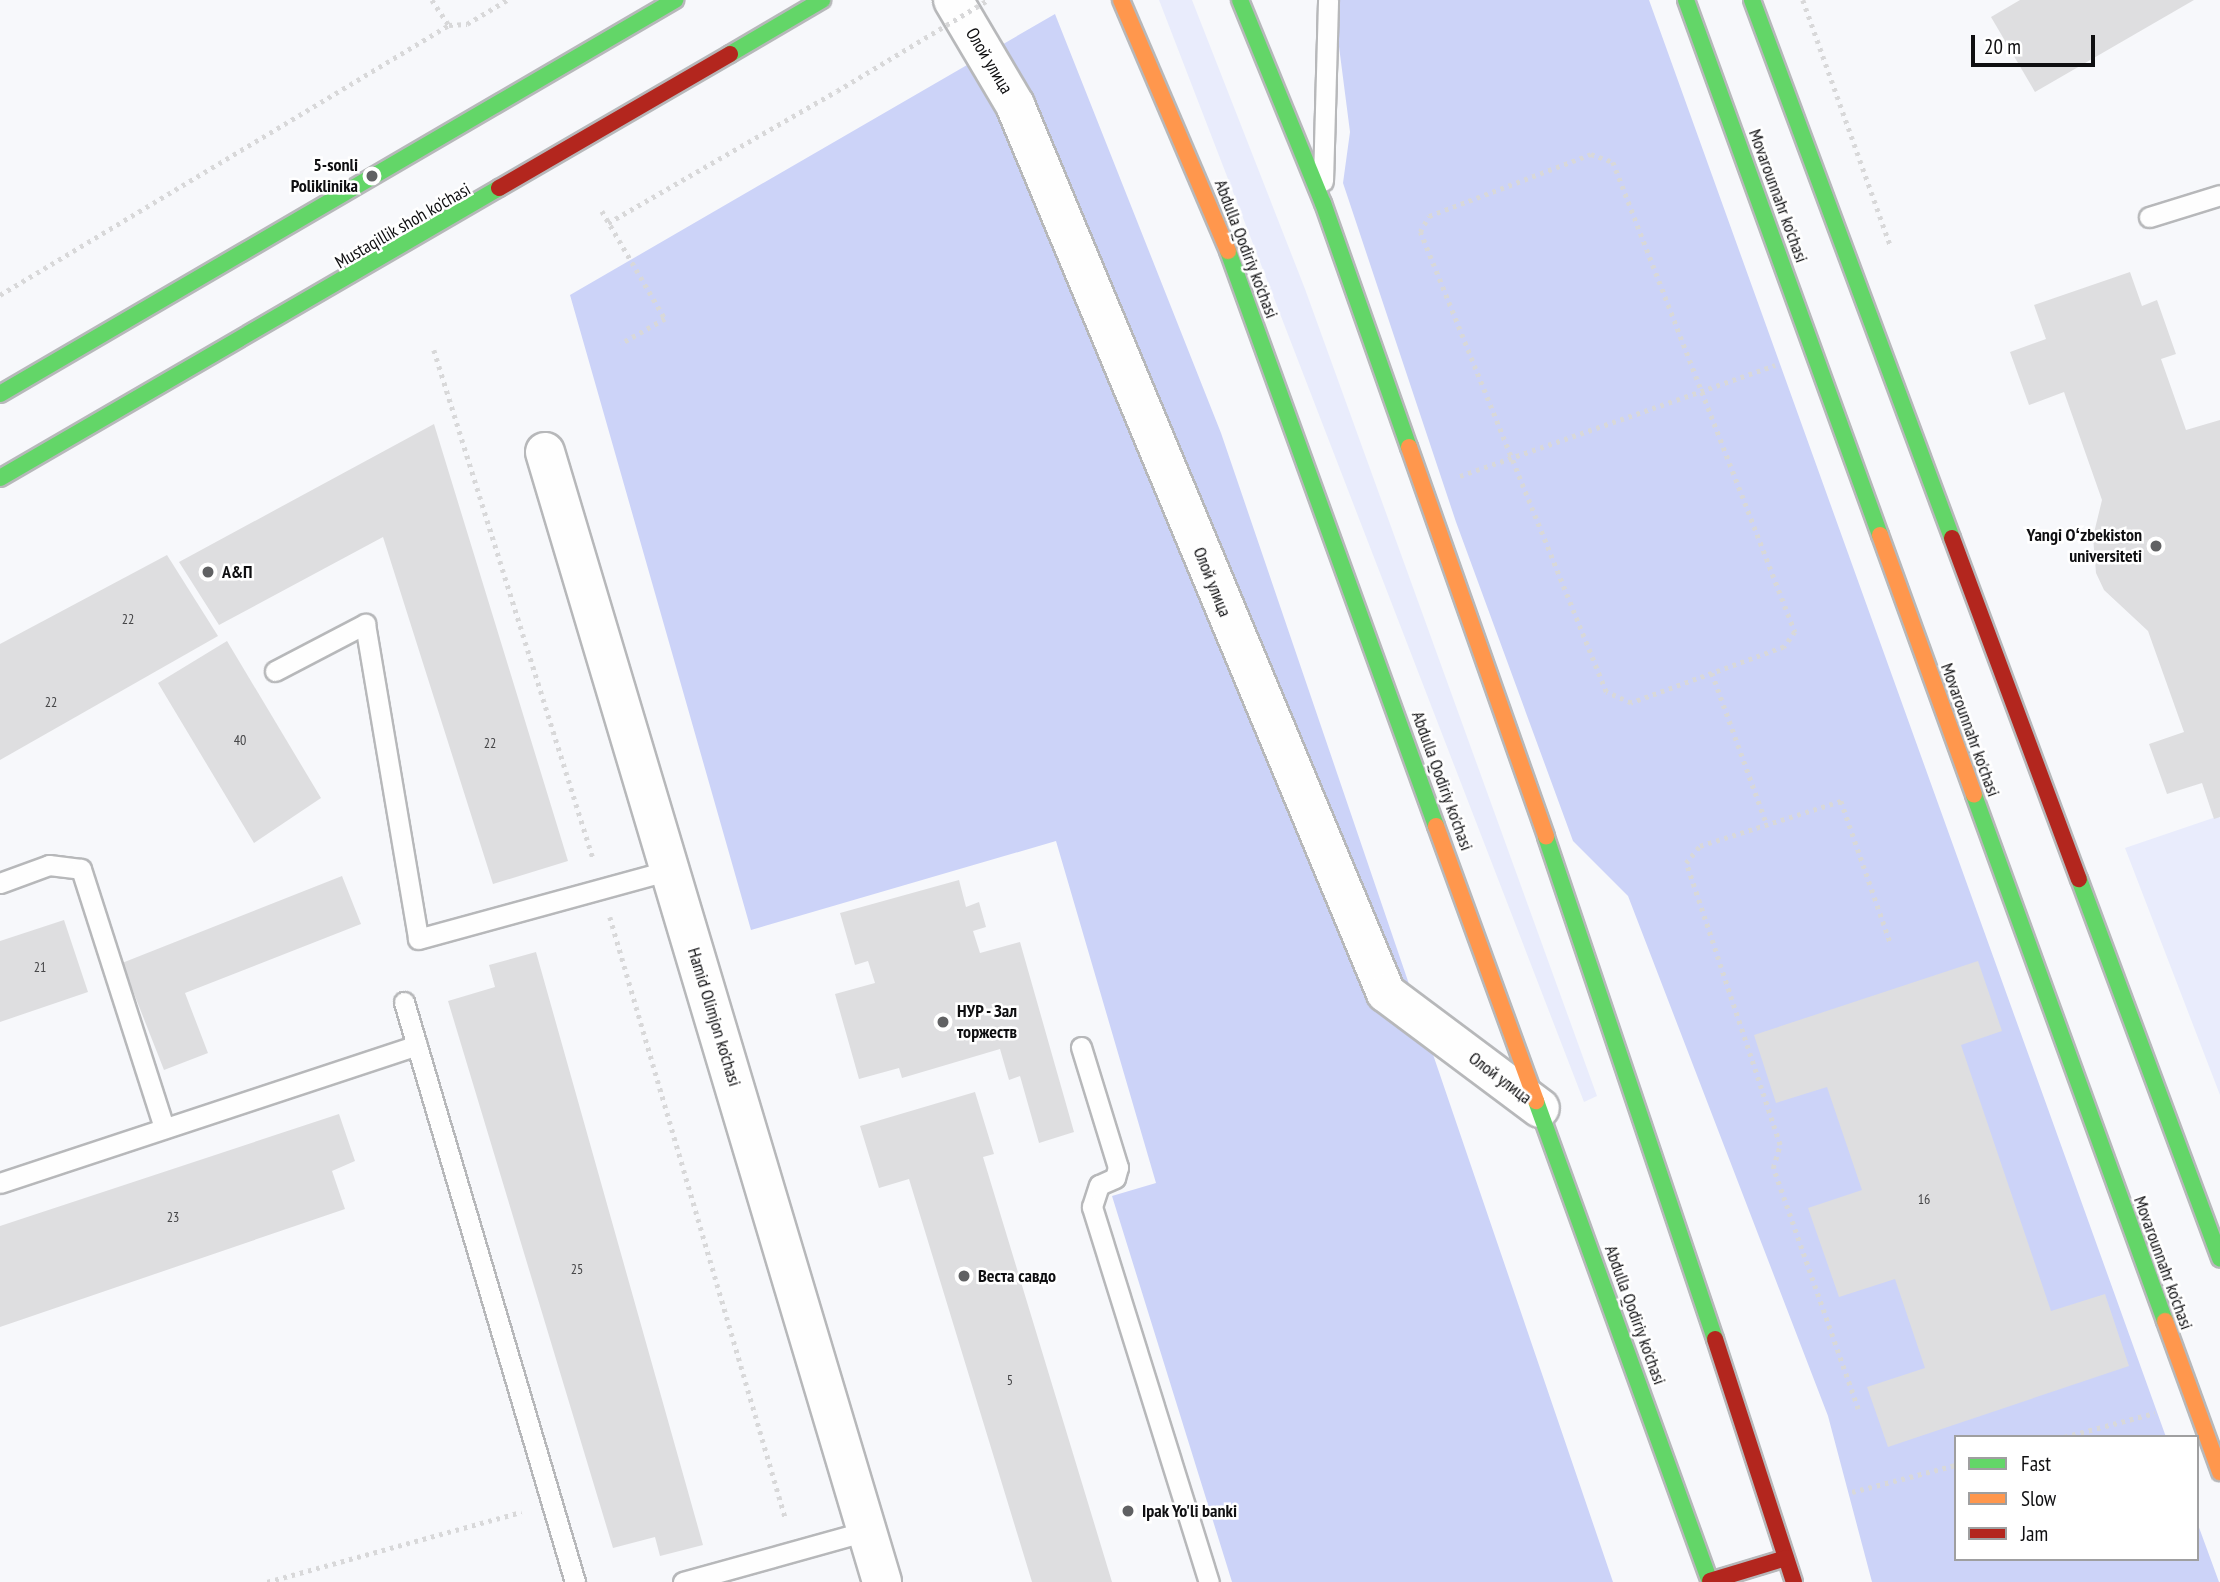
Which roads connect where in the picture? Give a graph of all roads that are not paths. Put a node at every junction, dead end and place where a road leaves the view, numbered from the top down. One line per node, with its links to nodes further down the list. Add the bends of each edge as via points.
1 (674, 0): 12 (main road)
2 (822, 0): 14 (main road, Mustaqillik shoh ko'chasi)
3 (953, 0): 21 (street, Олой улица, via 1015,105 1386,993)
4 (1121, 0): 21 (main road, Abdulla Qodiriy ko'chasi, via 1220,230)
5 (1240, 0): 10 (main road)
6 (1328, 0): 10 (lane)
7 (1686, 0): 25 (main road, Movarounnahr ko'chasi)
8 (1752, 0): 24 (main road)
9 (2220, 195): 11 (lane)
10 (1323, 203): 27 (main road, via 1632,1082)
11 (2149, 217)
12 (0, 394)
13 (545, 452): 16 (street, Hamid Olimjon ko’chasi)
14 (0, 478)
15 (275, 671): 16 (lane, via 365,624 418,939)
16 (670, 870): 26 (street, Hamid Olimjon ko’chasi)
17 (0, 883): 22 (lane, via 49,865 81,869)
18 (404, 1002): 19 (lane)
19 (417, 1045): 22 (lane); 28 (lane)
20 (1081, 1047): 31 (lane, via 1118,1167 1115,1178 1099,1185 1092,1207)
21 (1540, 1108): 32 (main road, Abdulla Qodiriy ko'chasi)
22 (164, 1128): 23 (lane)
23 (0, 1183)
24 (2220, 1259)
25 (2219, 1466)
26 (867, 1531): 29 (lane); 30 (street, Hamid Olimjon ko’chasi)
27 (1787, 1558): 32 (main road); 33 (main road)
28 (575, 1582)
29 (683, 1582)
30 (882, 1582)
31 (1209, 1582)
32 (1709, 1582)
33 (1794, 1582)

